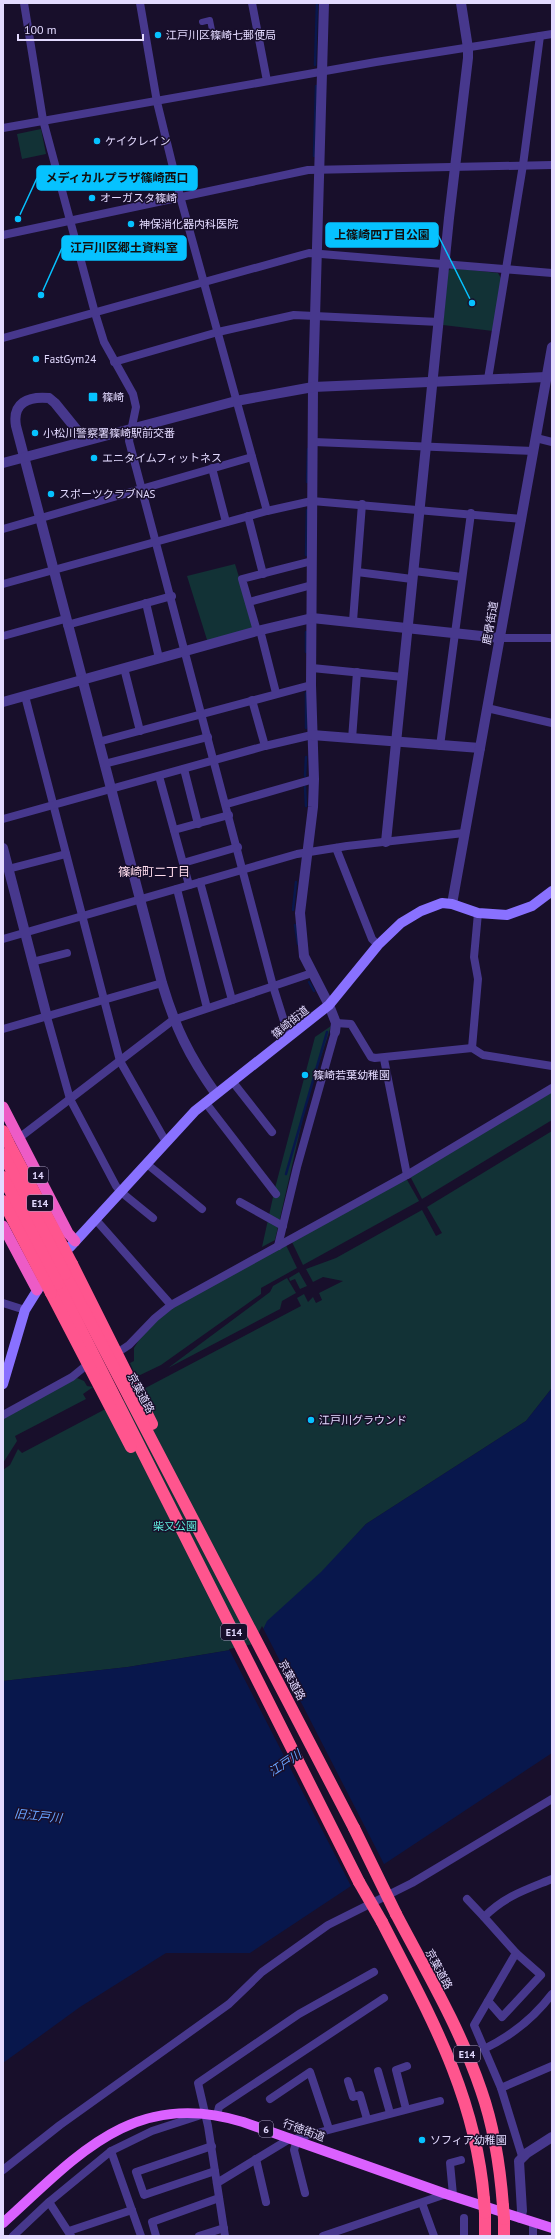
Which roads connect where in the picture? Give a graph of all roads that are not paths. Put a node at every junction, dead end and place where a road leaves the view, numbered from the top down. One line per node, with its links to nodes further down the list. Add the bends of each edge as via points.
1 (24, 3): 14 (street)
2 (140, 3): 13 (street)
3 (252, 3): 12 (street)
4 (324, 3): 11 (street)
5 (461, 3): 10 (street)
6 (202, 22): 7 (street, via 210,20)
7 (212, 30)
8 (552, 34): 9 (street)
9 (540, 36): 10 (street); 16 (street)
10 (468, 48): 11 (street); 18 (street)
11 (322, 72): 12 (street); 19 (street)
12 (267, 81): 13 (street)
13 (157, 102): 14 (street); 20 (street)
14 (43, 120): 15 (street); 21 (street)
15 (3, 128)
16 (523, 165): 17 (street); 18 (street); 25 (street)
17 (552, 165)
18 (455, 167): 19 (street); 24 (street)
19 (320, 169): 20 (street, via 262,178); 23 (street)
20 (180, 196): 21 (street); 27 (street)
21 (69, 219): 22 (street); 28 (street)
22 (3, 235)
23 (318, 253): 24 (street); 27 (street, via 303,254); 29 (street)
24 (445, 264): 25 (street); 30 (street)
25 (506, 270): 26 (street); 36 (street)
26 (552, 273)
27 (204, 282): 28 (street); 31 (street)
28 (95, 313): 32 (street); 34 (street, via 104,342)
29 (317, 316): 30 (street); 31 (street, via 294,315); 38 (street)
30 (438, 322): 37 (street)
31 (218, 332): 34 (street); 39 (street)
32 (3, 338)
33 (552, 347): 35 (street, 鹿骨街道)
34 (114, 362): 40 (street, via 133,394 136,413)
35 (549, 377): 36 (street); 41 (street, 鹿骨街道)
36 (488, 379): 37 (street)
37 (433, 380): 38 (street); 45 (street)
38 (313, 387): 39 (street); 43 (street)
39 (236, 401): 40 (street); 48 (street)
40 (132, 428): 42 (street); 51 (street, via 129,441)
41 (536, 438): 44 (street); 46 (street, 鹿骨街道)
42 (86, 440): 47 (street); 47 (street, via 53,400 44,398 23,403 16,408 14,417)
43 (314, 442): 45 (street); 52 (street)
44 (552, 442)
45 (426, 447): 46 (street); 54 (street)
46 (534, 451): 59 (street, 鹿骨街道)
47 (24, 457): 49 (street); 58 (street)
48 (252, 457): 50 (street); 55 (street)
49 (3, 463)
50 (212, 468): 51 (street); 60 (street)
51 (141, 488): 58 (street); 62 (street)
52 (312, 500): 53 (street); 55 (street); 63 (street)
53 (362, 504): 54 (street); 65 (street)
54 (420, 509): 56 (street); 67 (street)
55 (267, 511): 57 (street)
56 (471, 514): 59 (street); 68 (street)
57 (248, 516): 60 (street); 66 (street)
58 (39, 519): 61 (street); 64 (street)
59 (522, 519): 81 (street, 鹿骨街道)
60 (226, 522): 62 (street)
61 (3, 529)
62 (156, 542): 64 (street); 71 (street)
63 (312, 561): 66 (street); 70 (street)
64 (53, 570): 69 (street); 76 (street)
65 (357, 572): 67 (street); 75 (street)
66 (263, 574): 72 (street, via 242,579)
67 (413, 575): 68 (street); 77 (street)
68 (462, 577): 79 (street)
69 (3, 584)
70 (312, 585): 72 (street); 74 (street)
71 (172, 596): 73 (street); 83 (street)
72 (249, 602): 78 (street)
73 (146, 603): 76 (street); 84 (street)
74 (312, 618): 75 (street); 78 (street); 86 (street)
75 (353, 621): 77 (street)
76 (66, 622): 80 (street); 89 (street)
77 (408, 628): 79 (street); 88 (street)
78 (259, 630): 83 (street); 91 (street)
79 (455, 633): 81 (street); 105 (street)
80 (3, 636)
81 (500, 638): 82 (street); 95 (street, 鹿骨街道)
82 (552, 638)
83 (186, 651): 84 (street); 96 (street)
84 (159, 658): 85 (street)
85 (124, 668): 89 (street); 98 (street)
86 (312, 668): 87 (street); 90 (street)
87 (357, 672): 88 (street); 101 (street)
88 (403, 677): 103 (street)
89 (81, 680): 92 (street); 102 (street)
90 (311, 685): 91 (street); 99 (street)
91 (276, 693): 93 (street)
92 (25, 696): 94 (street); 114 (street)
93 (252, 700): 96 (street); 104 (street)
94 (3, 702)
95 (487, 708): 97 (street); 106 (street, 鹿骨街道)
96 (202, 713): 98 (street); 100 (street)
97 (552, 723)
98 (140, 731): 102 (street)
99 (312, 735): 101 (street); 104 (street); 111 (street)
100 (208, 737): 107 (street); 108 (street)
101 (352, 739): 103 (street)
102 (98, 742): 108 (street)
103 (396, 743): 105 (street); 120 (street)
104 (265, 746): 107 (street)
105 (440, 746): 106 (street)
106 (480, 748): 119 (street, 鹿骨街道)
107 (214, 760): 109 (street); 113 (street)
108 (104, 764): 112 (street)
109 (184, 769): 110 (street); 117 (street)
110 (159, 776): 112 (street); 118 (street)
111 (314, 779): 113 (street); 124 (street)
112 (111, 788): 114 (street); 133 (street)
113 (227, 804): 115 (street)
114 (53, 805): 116 (street); 125 (street)
115 (229, 816): 117 (street); 121 (street)
116 (3, 819)
117 (198, 824): 118 (street)
118 (174, 830): 126 (street)
119 (464, 833): 120 (street); 134 (street, 鹿骨街道)
120 (386, 842): 123 (street)
121 (238, 847): 126 (street); 128 (street)
122 (3, 848): 127 (street)
123 (336, 848): 124 (street); 139 (street, via 372,939)
124 (307, 853): 128 (street); 142 (street, via 300,913 304,956)
125 (66, 854): 127 (street); 136 (street)
126 (183, 863): 130 (street)
127 (8, 869): 137 (street)
128 (243, 870): 129 (street); 144 (street)
129 (200, 882): 130 (street); 146 (street)
130 (189, 885): 131 (street)
131 (177, 889): 133 (street); 148 (street)
132 (552, 891): 135 (main road, 篠崎街道, via 532,906 518,912 496,916)
133 (139, 899): 136 (street); 143 (street)
134 (452, 904): 135 (main road, 篠崎街道); 139 (main road, 篠崎街道, via 442,903 421,911 392,930)
135 (478, 913): 154 (street, via 474,957 478,979)
136 (82, 916): 137 (street); 145 (street)
137 (25, 932): 138 (street); 141 (street)
138 (3, 939)
139 (378, 945): 147 (main road, 篠崎街道)
140 (67, 953): 141 (street)
141 (32, 962): 149 (street)
142 (312, 973): 144 (street); 147 (street)
143 (162, 983): 145 (street); 150 (street)
144 (274, 986): 146 (street); 153 (street)
145 (104, 1000): 149 (street); 156 (street)
146 (232, 1000): 148 (street)
147 (329, 1005): 151 (street); 153 (main road, 篠崎街道)
148 (207, 1008): 150 (street)
149 (47, 1017): 152 (street); 161 (street)
150 (173, 1020): 156 (street); 160 (street, via 193,1061)
151 (335, 1027): 155 (street, via 351,1024 371,1057); 179 (street)
152 (3, 1029)
153 (290, 1038): 158 (main road, 篠崎街道)
154 (472, 1048): 155 (street); 157 (street, via 483,1055)
155 (384, 1059): 169 (street)
156 (120, 1061): 161 (street); 166 (street)
157 (552, 1066)
158 (232, 1080): 160 (main road, 篠崎街道); 164 (street)
159 (552, 1088): 169 (street)
160 (216, 1094): 162 (main road, 篠崎街道)
161 (70, 1099): 165 (street); 171 (street)
162 (205, 1102): 166 (main road, 篠崎街道); 172 (street)
163 (3, 1107): 165 (highway, 14)
164 (272, 1132)
165 (11, 1134): 180 (highway, 14); 182 (highway, E14, bridge)
166 (166, 1142): 168 (main road, 篠崎街道)
167 (3, 1154): 182 (highway, E14, bridge)
168 (147, 1164): 171 (main road, 篠崎街道); 175 (street)
169 (407, 1174): 181 (street)
170 (3, 1177): 182 (highway, E14, bridge)
171 (121, 1192): 176 (street); 177 (main road, 篠崎街道)
172 (276, 1194)
173 (3, 1201): 182 (highway, E14, bridge)
174 (240, 1202): 179 (street)
175 (202, 1209)
176 (154, 1218)
177 (96, 1220): 180 (main road, 篠崎街道); 185 (street)
178 (3, 1226): 183 (highway)
179 (283, 1226): 181 (street)
180 (73, 1244)
181 (278, 1246): 185 (street)
182 (61, 1279): 189 (highway, E14); 189 (highway, E14)
183 (38, 1288): 186 (main road)
184 (3, 1303): 186 (street)
185 (171, 1305): 187 (street)
186 (25, 1310): 190 (main road)
187 (123, 1349)
188 (83, 1368): 191 (street, via 72,1377)
189 (113, 1379): 239 (highway, 京葉道路 / E14, bridge, via 243,1614 454,2026 477,2078 496,2147); 247 (highway, E14, bridge, via 168,1516 229,1622 439,2033 464,2097 478,2152 484,2199)
190 (3, 1384)
191 (3, 1415)
192 (552, 1799): 222 (street, via 412,1883 328,1925 262,1972 228,2004 60,2125)
193 (552, 1879): 195 (street, via 526,1888 497,1903)
194 (467, 1899): 195 (street)
195 (484, 1917): 196 (street)
196 (516, 1953): 200 (street); 200 (street, via 541,1975 502,2017)
197 (374, 1972): 210 (street, via 299,2014 198,2083)
198 (552, 1994): 201 (street, via 524,2025 508,2037)
199 (384, 1998): 212 (street, via 219,2107)
200 (488, 2001): 201 (street, via 474,2025)
201 (484, 2049): 206 (street)
202 (408, 2066): 209 (street, via 396,2070)
203 (552, 2066): 206 (street)
204 (378, 2070): 211 (street)
205 (348, 2081): 213 (street, via 353,2097 360,2095)
206 (501, 2088): 219 (street)
207 (270, 2099): 214 (street, via 310,2072)
208 (440, 2101): 209 (street)
209 (406, 2109): 211 (street)
210 (204, 2113): 212 (main road, 行徳街道 / 6); 217 (street); 218 (street, via 152,2131); 234 (main road, 行徳街道 / 6, via 151,2116 109,2133 74,2159)
211 (390, 2113): 213 (street)
212 (217, 2115): 216 (main road, 行徳街道 / 6)
213 (367, 2119): 214 (street)
214 (329, 2129): 216 (street)
215 (552, 2137): 219 (street)
216 (294, 2139): 220 (street); 225 (street, via 294,2150); 226 (main road, 行徳街道 / 6)
217 (212, 2146): 223 (street); 223 (street, via 136,2172 144,2195)
218 (111, 2151): 228 (street); 231 (street)
219 (522, 2156): 233 (street, via 518,2166 522,2211)
220 (256, 2159): 224 (street); 229 (street)
221 (461, 2160): 226 (street, via 450,2163)
222 (3, 2170)
223 (215, 2171): 224 (street)
224 (217, 2183): 227 (street)
225 (305, 2193)
226 (450, 2195): 230 (street); 233 (main road, 行徳街道 / 6)
227 (219, 2198): 237 (street); 242 (street, via 152,2222)
228 (49, 2202): 238 (street); 240 (street)
229 (266, 2202)
230 (422, 2203): 244 (street); 245 (street)
231 (132, 2210): 238 (street); 241 (street)
232 (464, 2218): 246 (street)
233 (520, 2218): 235 (main road, 行徳街道 / 6)
234 (3, 2223)
235 (533, 2223): 236 (main road, 行徳街道 / 6); 248 (street)
236 (552, 2228)
237 (224, 2232): 243 (street)
238 (70, 2233)
239 (504, 2235)
240 (13, 2236)
241 (140, 2236)
242 (156, 2236)
243 (198, 2236)
244 (323, 2236)
245 (434, 2236)
246 (464, 2236)
247 (485, 2236)
248 (533, 2236)

